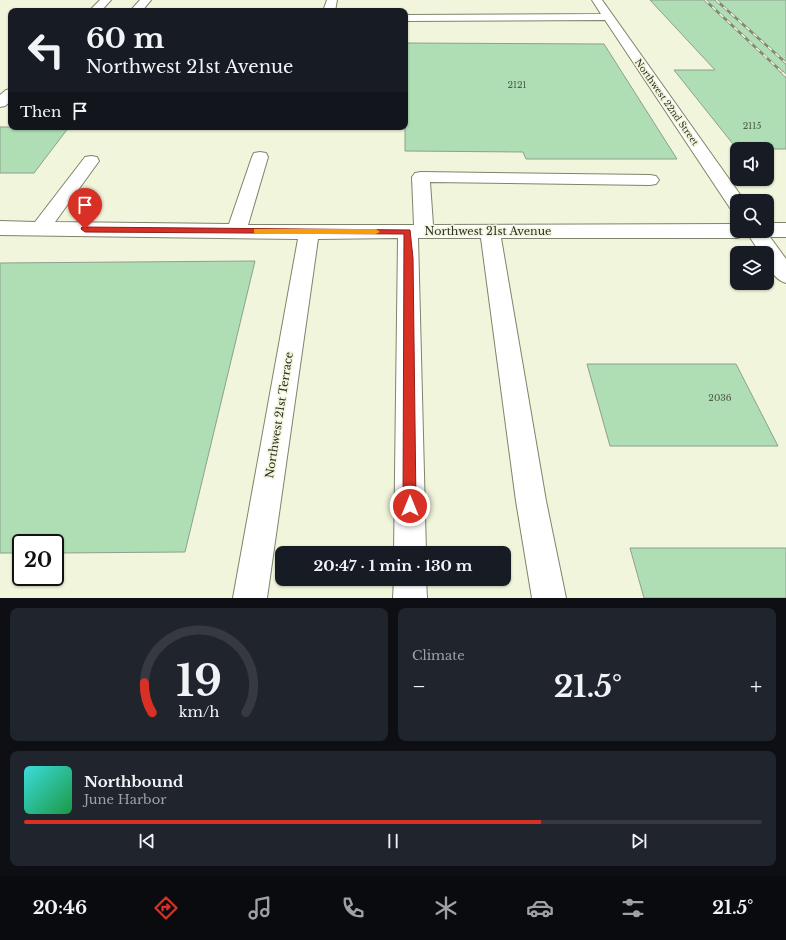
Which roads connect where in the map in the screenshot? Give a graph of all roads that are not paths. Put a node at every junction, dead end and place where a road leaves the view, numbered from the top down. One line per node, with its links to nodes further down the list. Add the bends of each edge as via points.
1 (106, 0): 4 (street)
2 (146, 0): 5 (street)
3 (597, 0): 6 (street, Northwest 22nd Street)
4 (98, 8)
5 (139, 8)
6 (608, 17): 7 (street); 13 (street, Northwest 22nd Street)
7 (408, 18)
8 (8, 96): 9 (street)
9 (0, 103)
10 (260, 157): 18 (street)
11 (91, 161): 15 (street)
12 (650, 180): 21 (street, via 421,177)
13 (730, 194)
14 (0, 228): 15 (street, Northwest 21st Avenue)
15 (40, 229): 18 (street, Northwest 21st Avenue)
16 (774, 230): 17 (street)
17 (786, 230)
18 (236, 231): 20 (street, Northwest 21st Avenue)
19 (730, 231): 22 (street, Northwest 21st Avenue)
20 (309, 232): 21 (street, Northwest 21st Avenue); 27 (street, Northwest 21st Terrace)
21 (416, 232): 22 (street, Northwest 21st Avenue); 25 (street, via 409,274)
22 (490, 232): 29 (street, via 531,501)
23 (761, 238): 24 (street)
24 (786, 275)
25 (410, 546)
26 (410, 586): 28 (street)
27 (250, 598)
28 (410, 598)
29 (549, 598)

